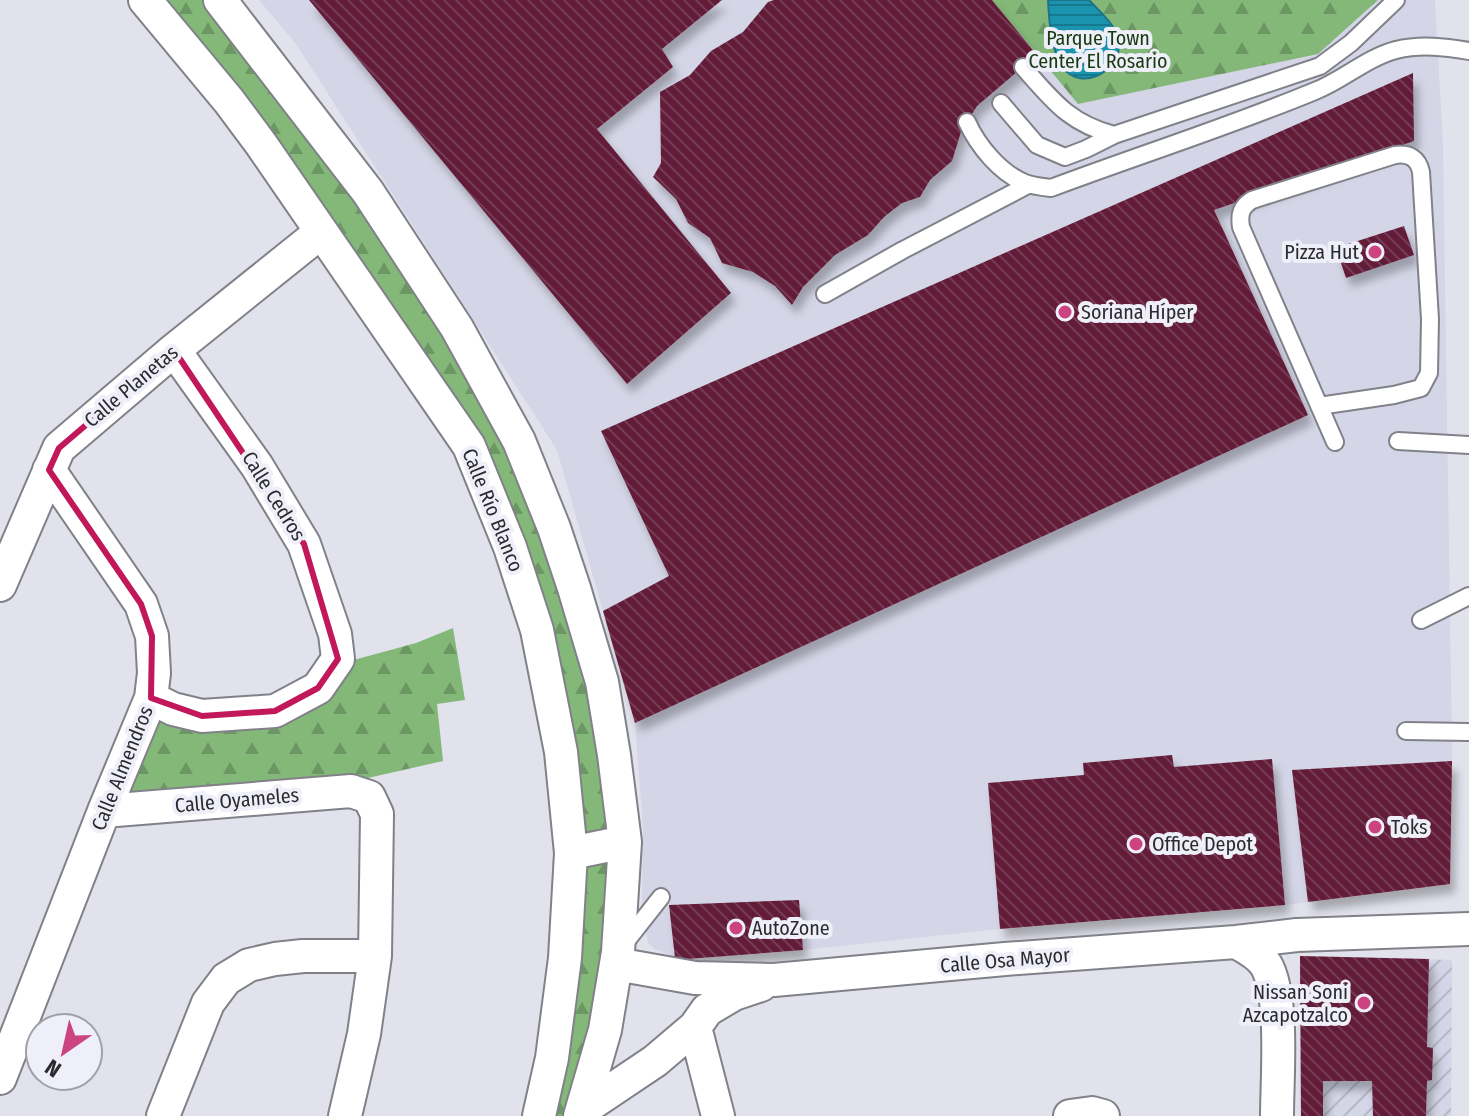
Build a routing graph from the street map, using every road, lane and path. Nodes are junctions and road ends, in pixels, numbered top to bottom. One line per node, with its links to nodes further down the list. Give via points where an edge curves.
1 (145, 0): 10 (street, Calle Río Blanco, via 229,101)
2 (220, 0): 18 (street, via 368,192 457,328 519,441)
3 (1396, 0): 8 (lane, via 1320,66)
4 (1469, 51): 9 (lane, via 1421,46 1395,50 1320,90 1236,122 1051,188)
5 (1023, 67): 8 (lane, via 1059,108)
6 (1001, 103): 8 (lane, via 1037,145 1065,157)
7 (967, 122): 9 (lane, via 990,157)
8 (1114, 135)
9 (1028, 185): 11 (lane)
10 (321, 232): 12 (street, Calle Planetas); 19 (street, Calle Río Blanco, via 469,446)
11 (825, 294)
12 (174, 350): 17 (street, Calle Planetas, via 59,448); 23 (street, Calle Cedros, via 257,466 304,544 335,634 338,659 318,688 275,711 202,716)
13 (1319, 406): 13 (lane, via 1241,227 1241,211 1252,200 1404,154 1419,164 1421,172 1429,373 1421,388); 15 (lane)
14 (1398, 441): 16 (lane)
15 (1335, 442)
16 (1469, 445)
17 (49, 470): 20 (street, Calle Planetas); 23 (street, Calle Almendros, via 141,604 152,636)
18 (554, 528): 19 (street); 27 (street, via 602,682)
19 (510, 547): 28 (street, Calle Río Blanco, via 537,630 561,752)
20 (0, 585)
21 (1469, 596): 22 (lane)
22 (1421, 620)
23 (151, 698): 26 (street, Calle Almendros)
24 (1406, 731): 25 (lane)
25 (1469, 732)
26 (104, 811): 32 (street, Calle Oyameles, via 351,791 369,797 377,814); 36 (street, Calle Almendros)
27 (625, 842): 28 (street); 33 (street)
28 (571, 853): 40 (street, Calle Río Blanco, via 565,958)
29 (661, 897): 33 (lane)
30 (1469, 929): 31 (street, Calle Osa Mayor)
31 (1236, 942): 34 (street, Calle Osa Mayor); 44 (street, via 1256,953 1274,984)
32 (375, 956): 38 (street, via 275,959 249,965 226,979 208,1003); 39 (street)
33 (617, 958): 34 (street, Calle Osa Mayor, via 695,978); 37 (street, via 605,1030)
34 (774, 980): 35 (street, Calle Osa Mayor, via 720,1002)
35 (695, 1027): 37 (street, Calle Osa Mayor); 41 (street)
36 (0, 1078)
37 (581, 1113)
38 (163, 1116)
39 (346, 1116)
40 (539, 1116)
41 (718, 1116)
42 (1070, 1116): 43 (street)
43 (1103, 1116)
44 (1277, 1116)

